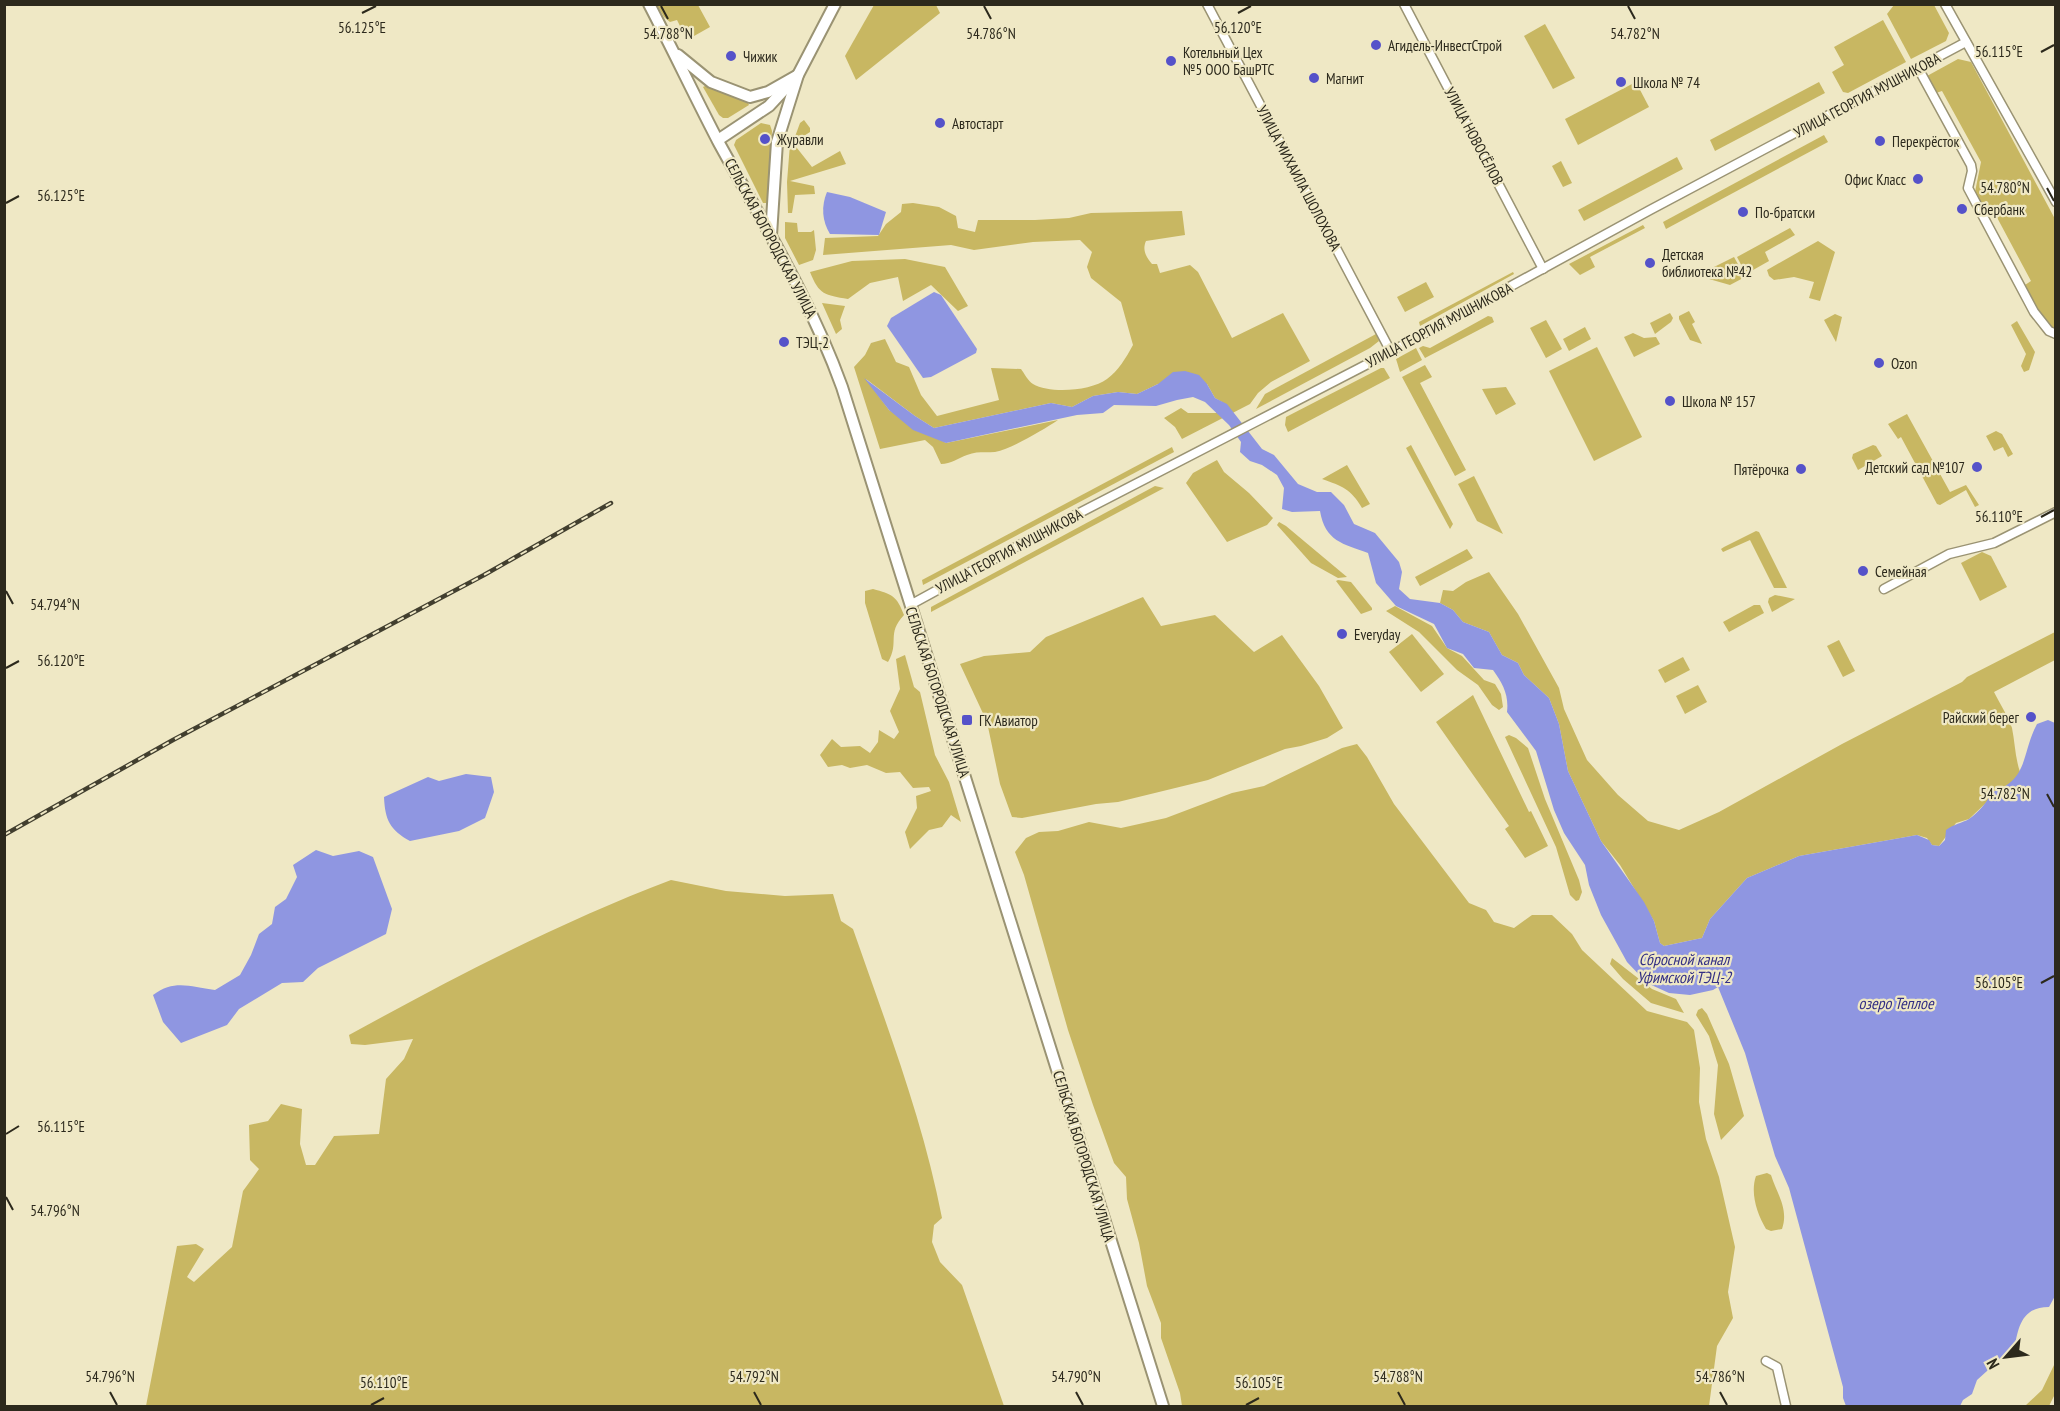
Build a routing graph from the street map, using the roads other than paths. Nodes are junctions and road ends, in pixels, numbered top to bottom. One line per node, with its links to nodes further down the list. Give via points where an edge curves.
1 (649, 4): 7 (main road, СЕЛЬСКАЯ БОГОРОДСКАЯ УЛИЦА)
2 (835, 4): 9 (main road)
3 (1207, 4): 15 (street, УЛИЦА МИХАИЛА ШОЛОХОВА)
4 (1404, 4): 13 (street, УЛИЦА НОВОСЁЛОВ)
5 (1945, 4): 6 (street)
6 (1966, 42): 8 (street, УЛИЦА ГЕОРГИЯ МУШНИКОВА); 11 (street)
7 (670, 44): 9 (main road, via 711,82 750,97); 10 (main road, СЕЛЬСКАЯ БОГОРОДСКАЯ УЛИЦА)
8 (1918, 68): 13 (street, УЛИЦА ГЕОРГИЯ МУШНИКОВА); 14 (street, via 1971,165 1968,188 2034,312)
9 (798, 75): 10 (main road, via 769,106); 12 (main road, via 777,142)
10 (718, 140): 12 (main road, СЕЛЬСКАЯ БОГОРОДСКАЯ УЛИЦА)
11 (2055, 202)
12 (771, 236): 18 (main road, СЕЛЬСКАЯ БОГОРОДСКАЯ УЛИЦА, via 826,343)
13 (1543, 268): 15 (street, УЛИЦА ГЕОРГИЯ МУШНИКОВА)
14 (2055, 334)
15 (1391, 352): 18 (street, УЛИЦА ГЕОРГИЯ МУШНИКОВА)
16 (2055, 512): 17 (street, via 1994,543 1949,554)
17 (1884, 589)
18 (910, 605): 20 (main road, СЕЛЬСКАЯ БОГОРОДСКАЯ УЛИЦА)
19 (1766, 1361): 21 (street, via 1777,1367)
20 (1163, 1407)
21 (1786, 1407)

